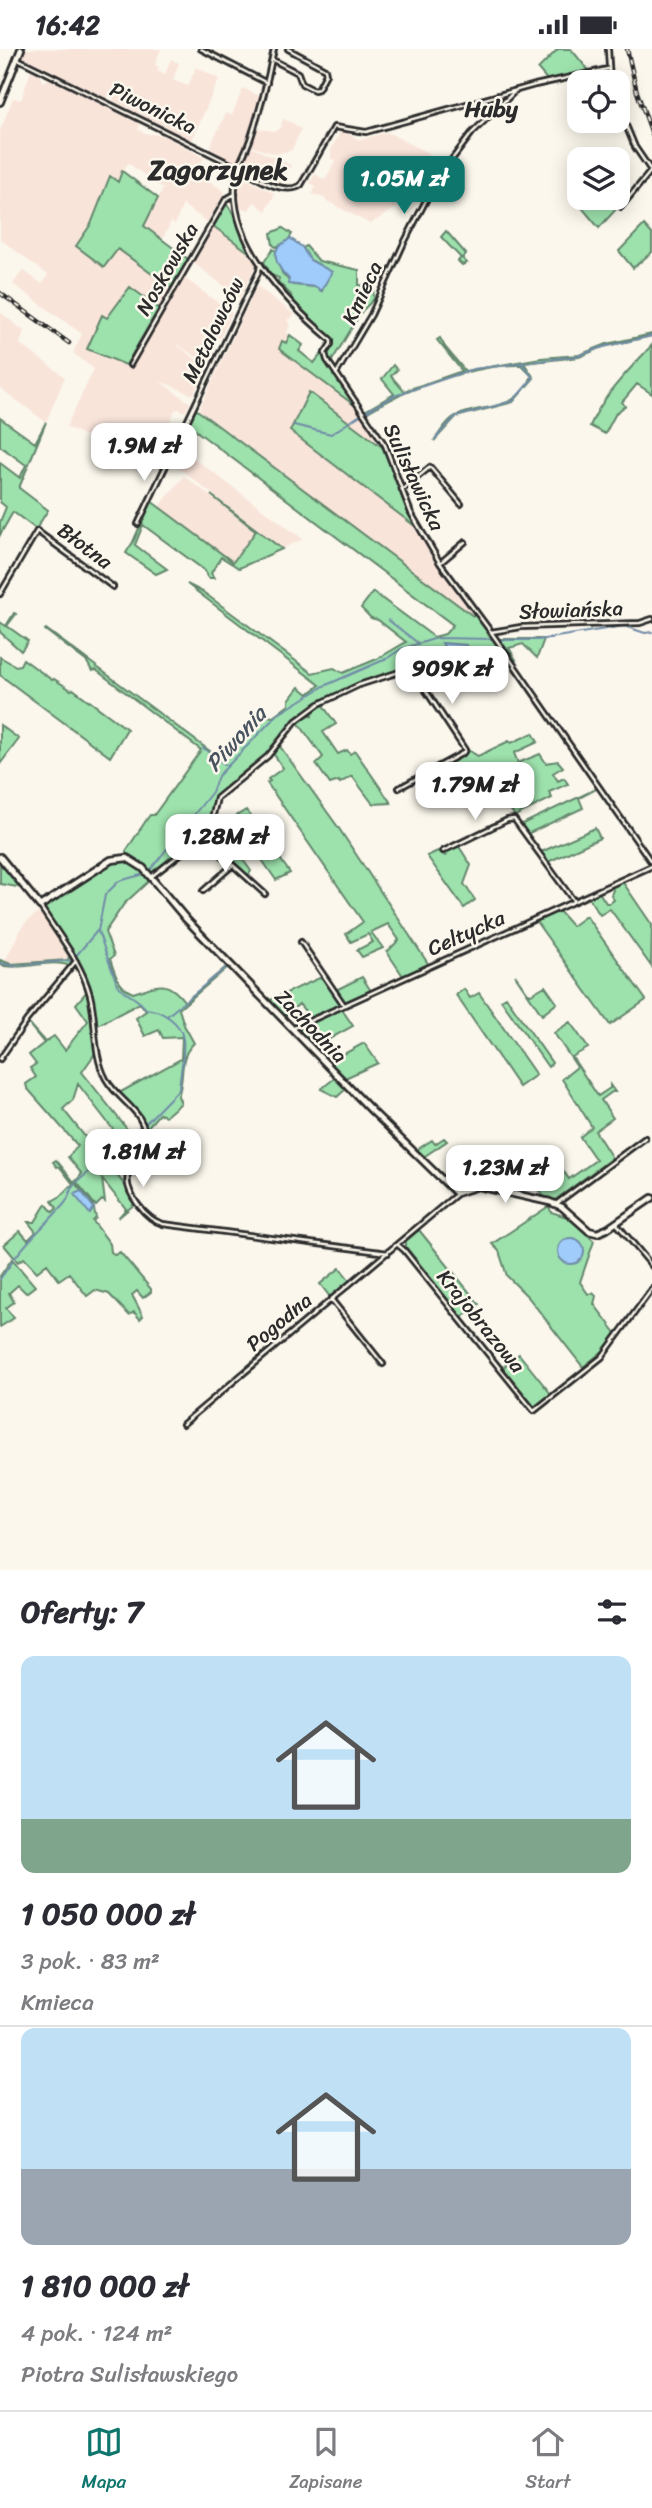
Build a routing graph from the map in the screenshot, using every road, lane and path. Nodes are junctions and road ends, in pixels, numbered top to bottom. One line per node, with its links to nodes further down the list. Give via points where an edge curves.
1 (21, 49): 6 (street)
2 (201, 49): 9 (street)
3 (274, 49): 7 (street)
4 (288, 49): 7 (street, via 325,69 318,89 302,84 298,73)
5 (607, 49): 8 (street)
6 (17, 59): 11 (street); 13 (street, Piwonicka)
7 (272, 59): 9 (street)
8 (608, 69): 10 (street, Piwonicka)
9 (268, 83): 13 (street)
10 (515, 91): 13 (street, Piwonicka, via 366,132 334,127 301,185 294,189); 19 (street, Kmieca, via 472,133 437,179 371,315)
11 (0, 102)
12 (629, 133): 14 (street)
13 (239, 168): 15 (street, Sulisławicka)
14 (652, 172): 16 (street)
15 (235, 194): 17 (street, Sulisławicka, via 238,221); 18 (street, Noskowska, via 226,199)
16 (630, 197)
17 (260, 265): 19 (street, Sulisławicka, via 293,305 331,340 325,355); 22 (street, Metalowców)
18 (130, 365)
19 (336, 374): 20 (street, Sulisławicka, via 385,445)
20 (402, 490): 21 (street, via 430,467); 24 (street, Sulisławicka)
21 (461, 503)
22 (138, 524)
23 (465, 542): 24 (street)
24 (440, 563): 28 (street, Sulisławicka)
25 (113, 587): 26 (street, Błotna, via 37,531)
26 (0, 594)
27 (652, 619): 28 (street, Słowiańska)
28 (491, 632): 29 (street, Sulisławicka)
29 (508, 656): 30 (street, via 482,666 448,662); 35 (street, Sulisławicka)
30 (411, 667): 31 (street, via 465,751); 32 (street, via 337,694 300,717 268,756 217,798 212,823)
31 (399, 788)
32 (202, 837): 36 (street); 37 (street)
33 (443, 851): 40 (street, via 513,819)
34 (0, 857): 41 (street)
35 (652, 864): 40 (street, Celtycka)
36 (233, 865): 38 (street); 39 (street)
37 (148, 874): 41 (street, via 131,859 116,858); 45 (street, Zachodnia)
38 (203, 891)
39 (265, 894)
40 (573, 902): 44 (street, Celtycka)
41 (40, 906): 43 (street)
42 (301, 942): 44 (street)
43 (76, 961): 46 (street); 55 (street, via 90,994 103,1072 135,1110 144,1129 145,1149 130,1170 128,1184 152,1219)
44 (344, 1005): 45 (street, Celtycka)
45 (292, 1029): 48 (street, Zachodnia)
46 (0, 1059)
47 (645, 1138): 50 (street)
48 (458, 1193): 50 (street, via 478,1186); 52 (street, Pogodna)
49 (652, 1198): 51 (street)
50 (556, 1204): 51 (street, via 594,1233)
51 (616, 1223): 56 (street)
52 (405, 1239): 53 (street, Pogodna); 54 (street)
53 (398, 1245): 54 (street, Krajobrazowa); 55 (street, Pogodna)
54 (404, 1250): 57 (street, Krajobrazowa, via 534,1411 602,1357)
55 (388, 1253): 58 (street, Pogodna)
56 (651, 1263)
57 (652, 1289)
58 (331, 1300): 59 (street); 60 (street, Pogodna)
59 (383, 1364)
60 (183, 1424)

